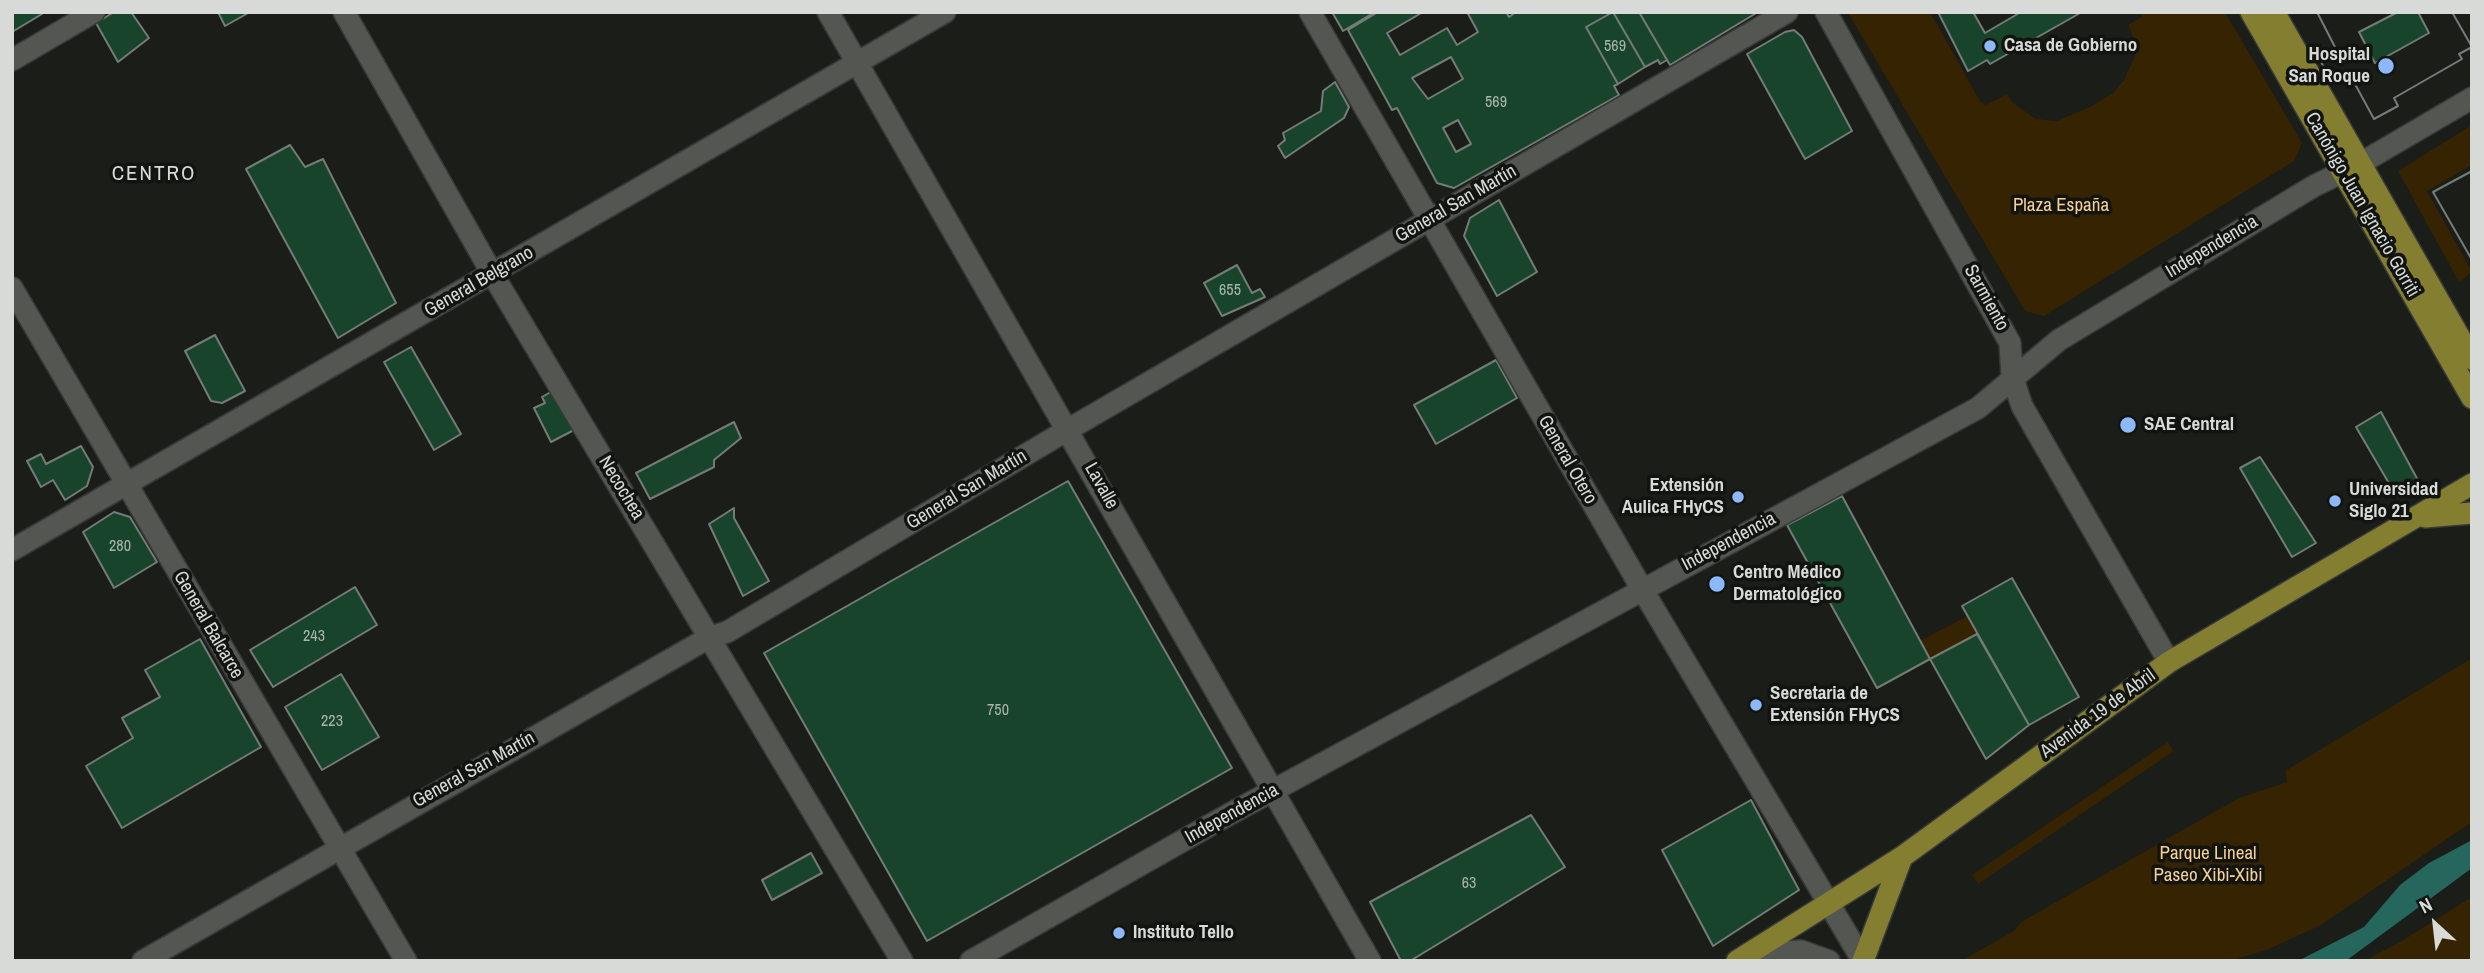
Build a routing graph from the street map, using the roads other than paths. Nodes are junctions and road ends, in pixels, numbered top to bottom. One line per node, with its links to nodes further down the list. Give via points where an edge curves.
1 (94, 12): 10 (street)
2 (344, 12): 15 (street, Necochea)
3 (828, 12): 11 (street, Lavalle)
4 (945, 12): 11 (street, General Belgrano)
5 (1310, 12): 14 (street, General Otero)
6 (1787, 12): 14 (street, General San Martín)
7 (1826, 12): 18 (street, Sarmiento, via 2010,343)
8 (2251, 12): 13 (main road, Canónigo Juan Ignacio Gorriti)
9 (2274, 12): 13 (main road, Canónigo Juan Ignacio Gorriti)
10 (12, 60)
11 (858, 62): 15 (street, General Belgrano); 20 (street, Lavalle)
12 (2472, 98): 13 (street, Independencia)
13 (2351, 167): 17 (main road, Canónigo Juan Ignacio Gorriti); 18 (street, Independencia, via 2059,340); 19 (main road, Canónigo Juan Ignacio Gorriti)
14 (1429, 220): 20 (street, General San Martín); 26 (street, General Otero)
15 (493, 275): 22 (street, General Belgrano); 27 (street, Necochea)
16 (12, 288): 22 (street, General Balcarce)
17 (2472, 359)
18 (2012, 376): 26 (street, Independencia, via 1978,408); 28 (street, Sarmiento, via 2022,406)
19 (2472, 398)
20 (1069, 429): 27 (street, General San Martín, via 727,632); 29 (street, Lavalle)
21 (2472, 484): 24 (main road, Avenida 19 de Abril)
22 (126, 485): 25 (street, General Belgrano); 30 (street, General Balcarce)
23 (2472, 513): 24 (main road)
24 (2409, 520): 28 (main road, Avenida 19 de Abril)
25 (12, 550)
26 (1642, 589): 29 (street, Independencia); 32 (street, General Otero)
27 (710, 637): 30 (street, General San Martín); 36 (street, Necochea)
28 (2169, 662): 31 (main road, Avenida 19 de Abril)
29 (1274, 792): 37 (street, Independencia); 38 (street, Lavalle)
30 (338, 847): 34 (street, General San Martín); 35 (street, General Balcarce)
31 (1902, 857): 32 (main road, Avenida 19 de Abril); 40 (main road)
32 (1828, 905): 33 (main road, Avenida 19 de Abril); 40 (street, General Otero)
33 (1742, 957): 39 (street, via 1801,951)
34 (143, 961)
35 (406, 961)
36 (902, 961)
37 (971, 961)
38 (1370, 961)
39 (1829, 961)
40 (1863, 961)

